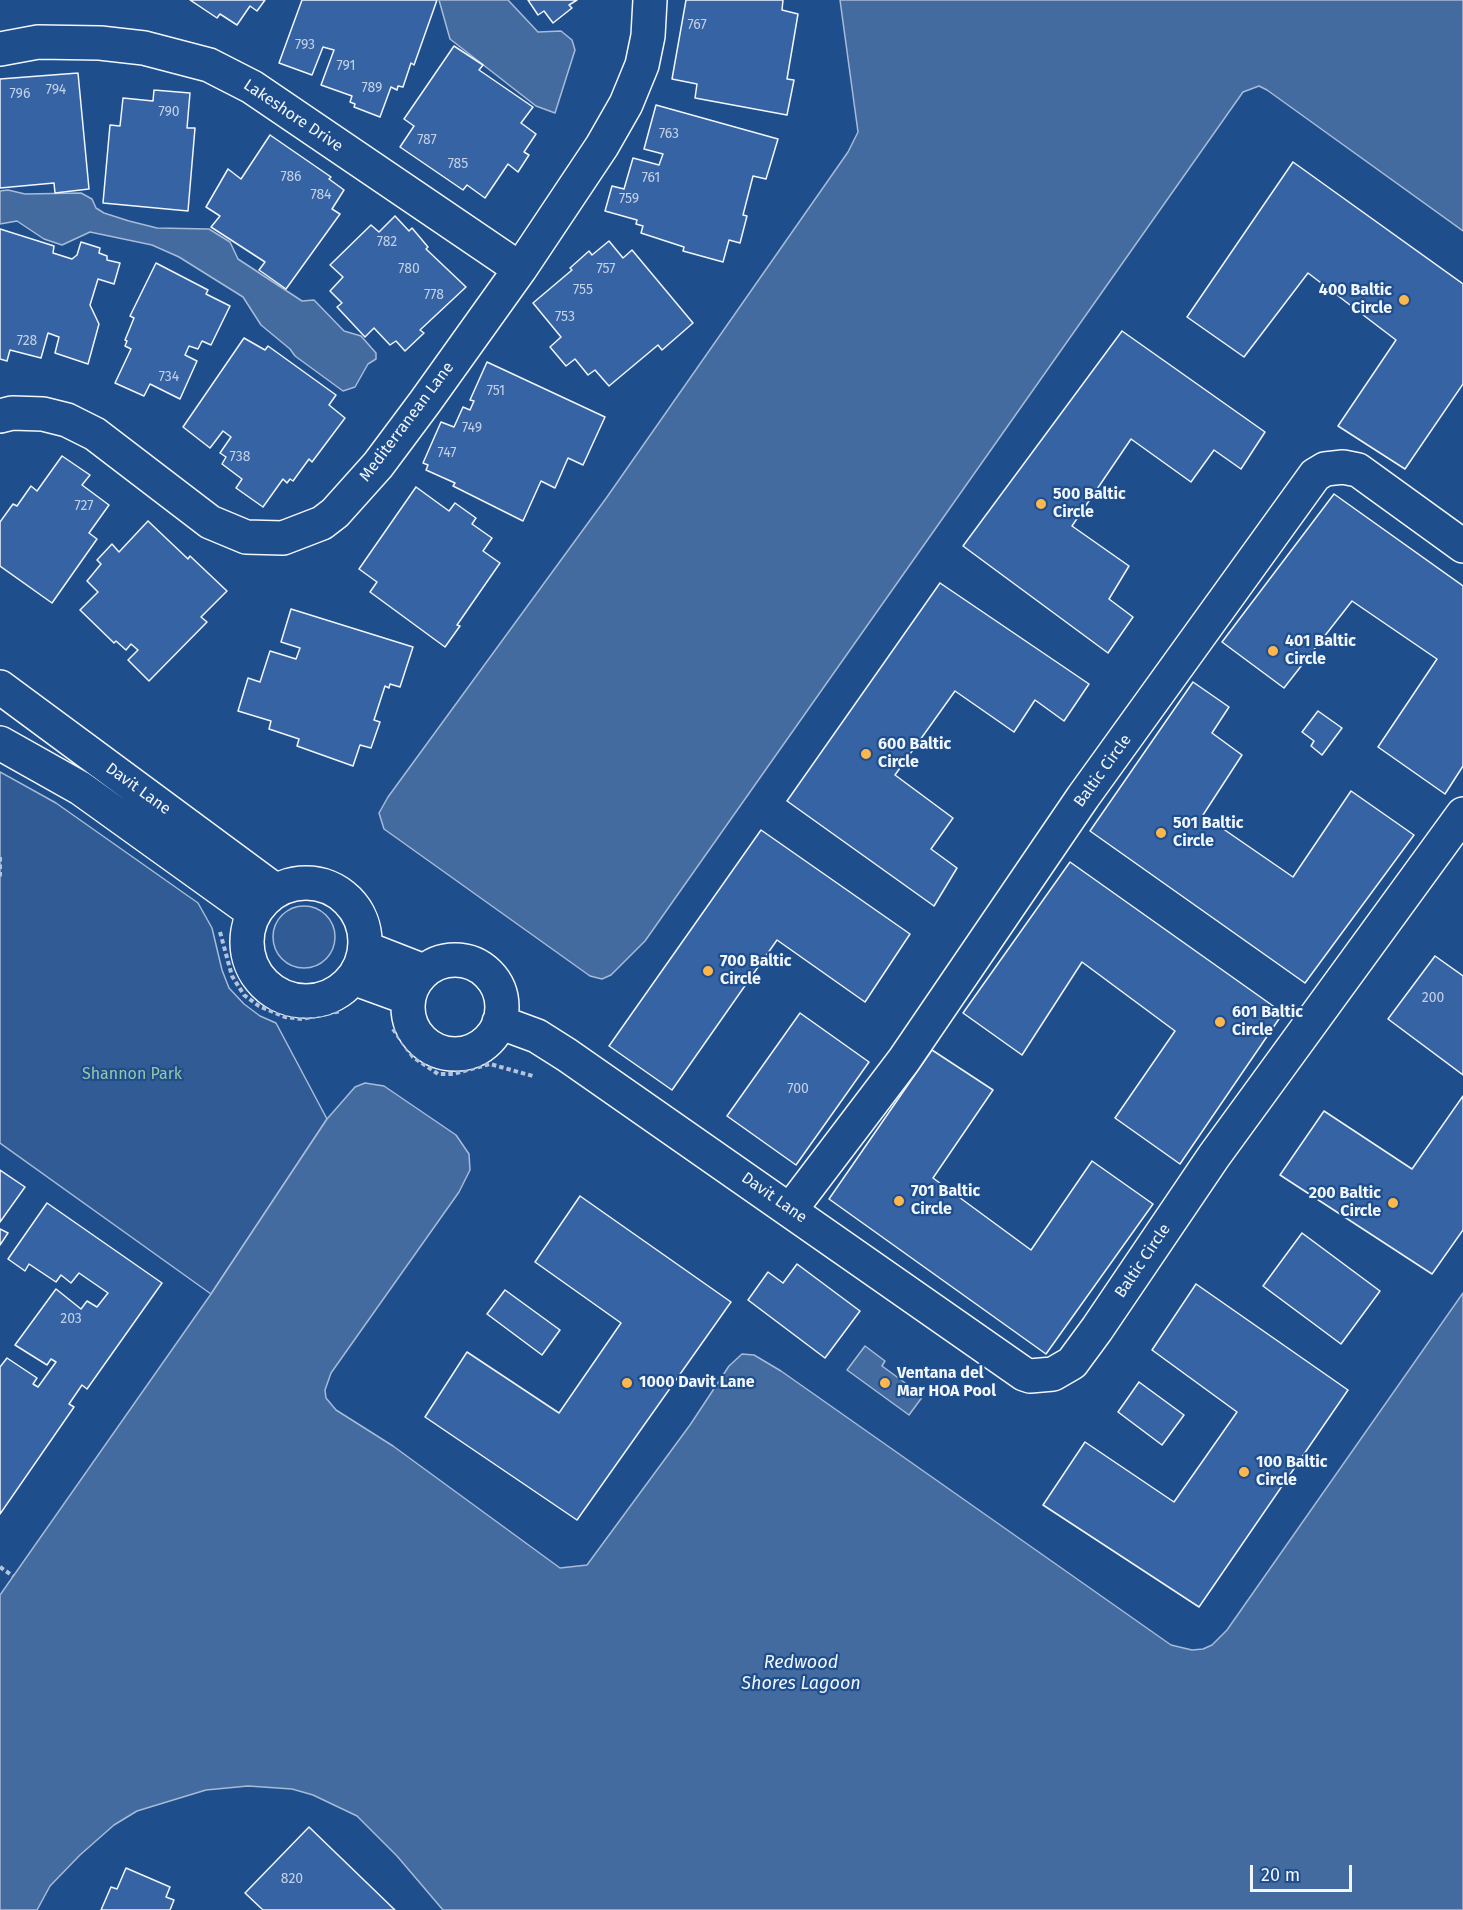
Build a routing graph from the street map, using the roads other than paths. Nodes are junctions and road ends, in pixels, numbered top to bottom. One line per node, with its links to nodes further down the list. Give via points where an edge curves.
1 (650, 0): 3 (street, Mediterranean Lane, via 642,65 626,104)
2 (0, 49): 3 (street, Lakeshore Drive, via 38,42 99,44 144,48 209,65 252,87)
3 (520, 268): 4 (street, Mediterranean Lane, via 378,465 335,513 311,528 283,538 246,537 210,522 95,434 67,420 43,414)
4 (0, 416)
5 (1463, 546): 14 (street, Baltic Circle, via 1358,470 1338,467 1315,475 1083,797 904,1060)
6 (0, 687): 9 (street, Davit Lane)
7 (0, 743): 9 (street, Davit Lane)
8 (1463, 814): 15 (street, Baltic Circle, via 1247,1110 1097,1329 1066,1368)
9 (265, 902): 10 (street, via 293,884 311,883 337,893 357,912); 11 (street, via 247,932 247,952 266,987 301,1002 321,1000 339,992)
10 (365, 948): 11 (street); 12 (street)
11 (351, 993): 12 (street)
12 (407, 997): 13 (street, via 413,1028 435,1050 466,1053 480,1047); 13 (street, via 436,963 466,962 492,978 499,992)
13 (499, 1022): 14 (street, Davit Lane, via 537,1036 567,1055)
14 (791, 1209): 15 (street, Davit Lane, via 1024,1374)
15 (1047, 1375)

